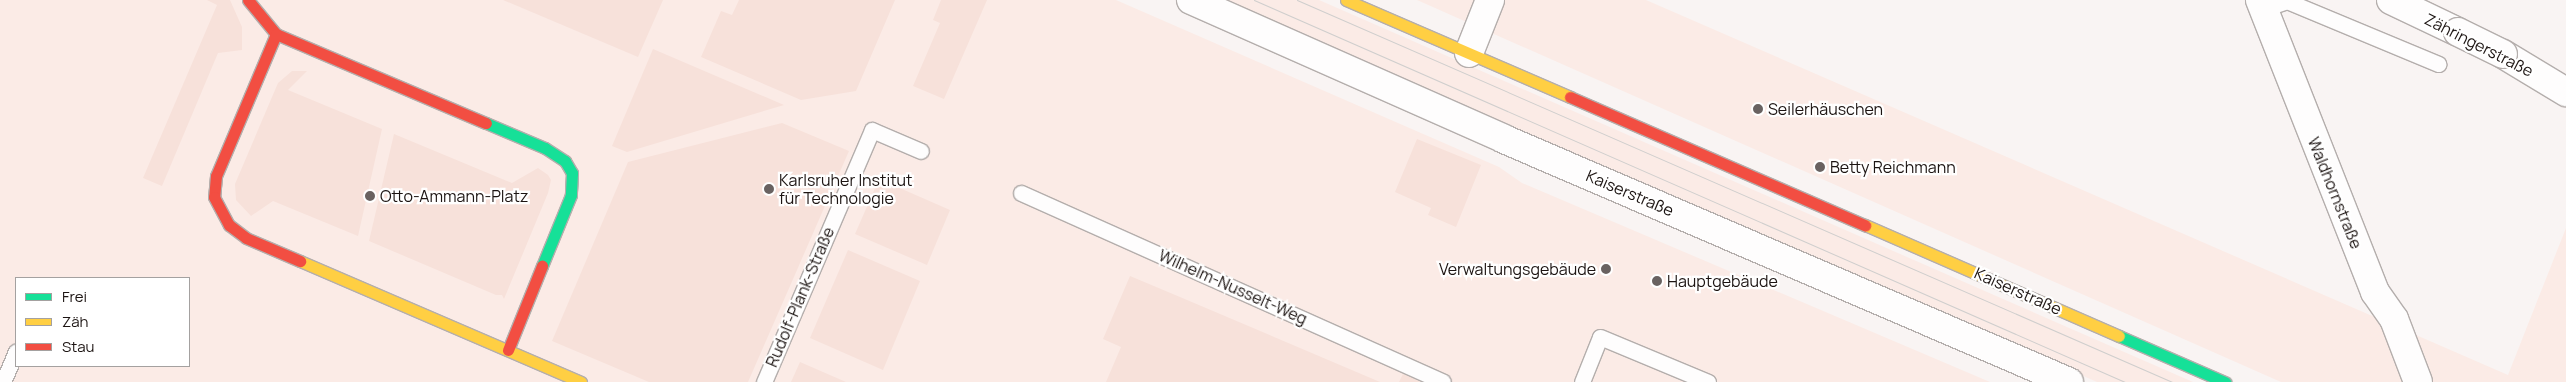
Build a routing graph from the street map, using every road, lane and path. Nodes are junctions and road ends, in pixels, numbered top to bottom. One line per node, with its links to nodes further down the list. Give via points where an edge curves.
1 (248, 0): 7 (street)
2 (1191, 0): 22 (street, Kaiserstraße, via 1504,139)
3 (1346, 0): 8 (street, Kaiserstraße)
4 (1490, 0): 8 (street)
5 (2391, 0): 10 (street, Zähringerstraße, bridge, via 2503,54)
6 (2262, 4): 9 (lane, via 2287,1); 24 (street, Waldhornstraße, via 2369,277 2394,319)
7 (276, 34): 13 (street, via 216,176 214,197 224,217 246,238); 13 (street, via 545,148 565,161 572,173 571,195)
8 (1469, 53): 15 (street, Kaiserstraße)
9 (2438, 64)
10 (2566, 92)
11 (921, 151): 18 (lane, Rudolf-Plank-Straße, via 872,130)
12 (1021, 193): 19 (lane, Wilhelm-Nusselt-Weg)
13 (508, 350): 17 (street)
14 (15, 354): 16 (lane)
15 (2192, 375): 23 (street, Kaiserstraße)
16 (3, 382)
17 (581, 382)
18 (764, 382)
19 (1443, 382)
20 (1582, 382): 21 (lane, via 1600,338)
21 (1708, 382)
22 (2069, 382)
23 (2225, 382)
24 (2418, 382)

